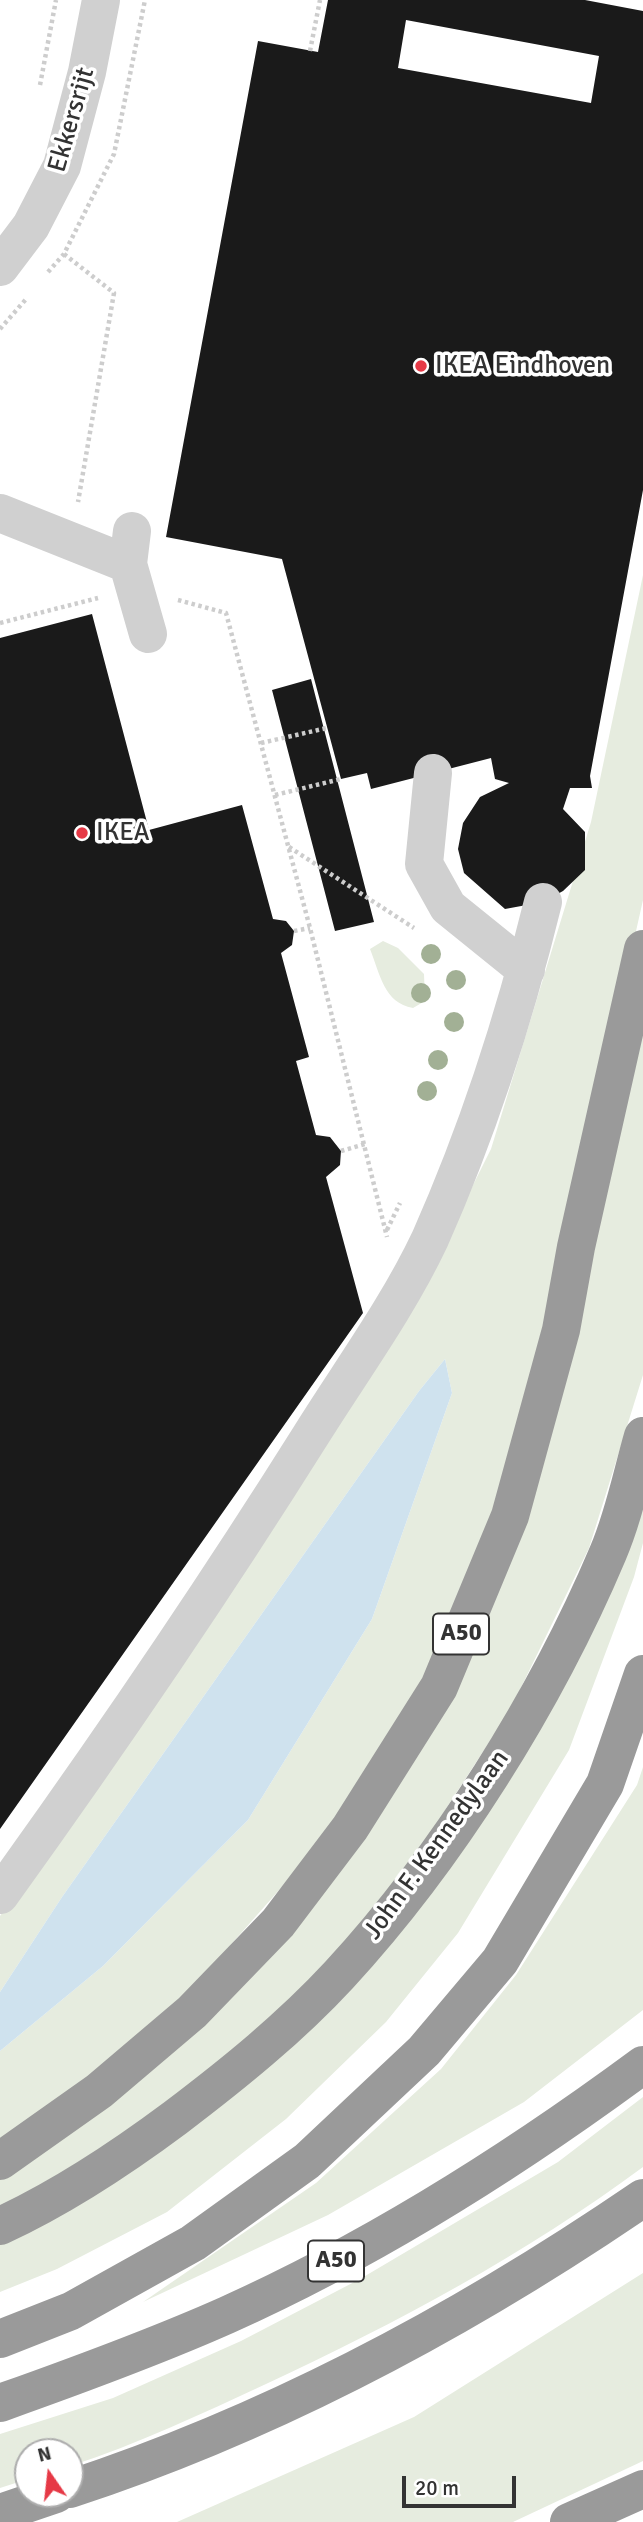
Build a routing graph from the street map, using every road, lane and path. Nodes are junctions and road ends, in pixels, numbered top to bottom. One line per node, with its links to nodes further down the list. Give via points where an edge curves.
1 (56, 0): 5 (path, Ekkersrijt)
2 (101, 0): 7 (street, Ekkersrijt, via 62,166 31,226)
3 (320, 0): 4 (path)
4 (310, 51)
5 (40, 87)
6 (64, 254): 11 (path, via 114,293)
7 (0, 267)
8 (6, 309): 9 (path)
9 (13, 314)
10 (0, 513): 11 (street)
11 (72, 542): 12 (street)
12 (132, 561): 13 (path); 14 (street); 16 (path, via 226,613)
13 (0, 623)
14 (148, 634)
15 (327, 727): 16 (path)
16 (261, 743): 19 (path)
17 (433, 773): 26 (street, via 424,863 448,907)
18 (341, 779): 19 (path)
19 (275, 795): 20 (path)
20 (289, 846): 22 (path); 24 (path)
21 (543, 902): 26 (street)
22 (310, 928): 23 (path); 27 (path)
23 (294, 931)
24 (422, 933)
25 (643, 949): 36 (highway, A50, via 554,1356 510,1516 439,1687 351,1828 278,1923 181,2020 99,2091)
26 (526, 970): 34 (street, via 468,1145 429,1241 271,1498)
27 (365, 1143): 28 (path); 30 (path)
28 (341, 1151)
29 (404, 1195): 30 (path)
30 (387, 1231): 31 (path)
31 (387, 1244)
32 (643, 1436): 38 (highway, John F. Kennedylaan, via 609,1551 522,1729 406,1896 338,1976 234,2073 128,2153)
33 (643, 1674): 39 (highway, via 604,1784 500,1961 424,2051 307,2161 202,2237 71,2311)
34 (0, 1895)
35 (643, 2065): 40 (highway, A50, via 542,2139 343,2258 227,2315)
36 (0, 2161)
37 (643, 2198): 41 (highway, via 531,2272 396,2349 267,2412 141,2466)
38 (0, 2226)
39 (0, 2339)
40 (0, 2403)
41 (84, 2484)
42 (643, 2489): 43 (highway)
43 (569, 2522)

